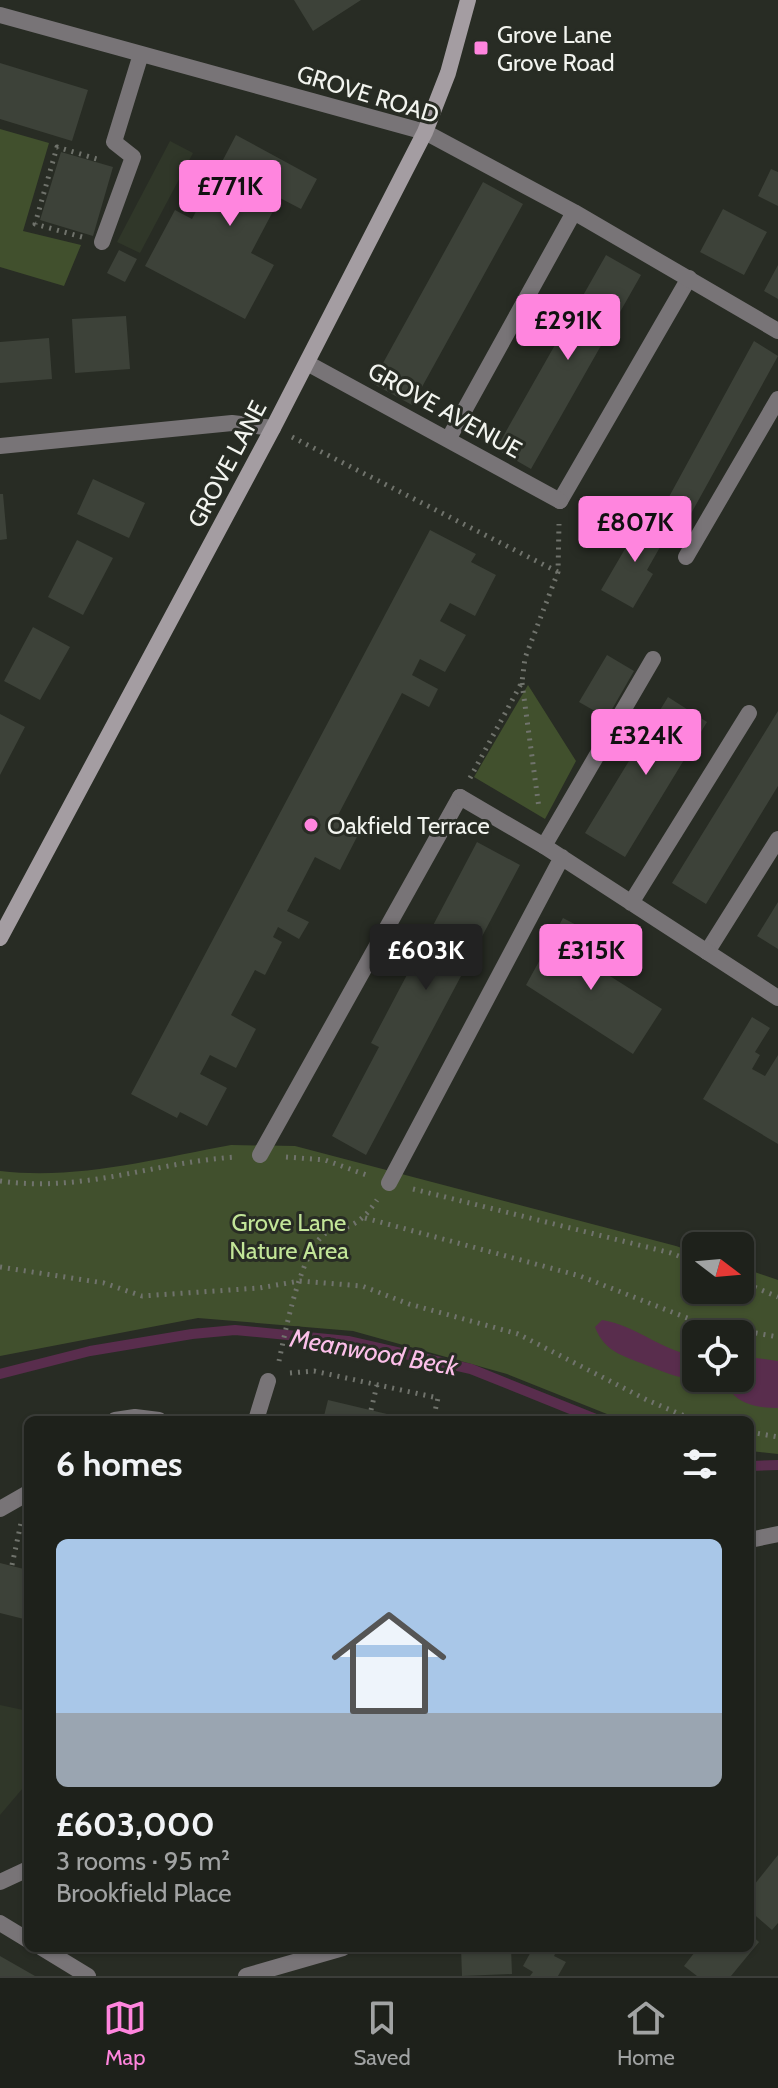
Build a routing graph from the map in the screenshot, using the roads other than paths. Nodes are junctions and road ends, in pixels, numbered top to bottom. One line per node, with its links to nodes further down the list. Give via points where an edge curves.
1 (468, 0): 4 (main road, GROVE LANE)
2 (0, 15): 3 (street, GROVE ROAD)
3 (141, 54): 4 (street, GROVE ROAD); 6 (street, via 114,142 133,157)
4 (425, 132): 5 (street, GROVE ROAD); 9 (main road, GROVE LANE)
5 (574, 212): 7 (street, GROVE ROAD); 12 (street)
6 (102, 242)
7 (689, 278): 8 (street, GROVE ROAD); 12 (street, GROVE AVENUE, via 560,501)
8 (778, 331)
9 (307, 363): 11 (main road, GROVE LANE); 12 (street, GROVE AVENUE)
10 (778, 399): 14 (street)
11 (273, 428): 13 (street, via 232,423); 21 (main road, GROVE LANE)
12 (449, 438)
13 (0, 446)
14 (686, 557)
15 (653, 659): 18 (street)
16 (749, 713): 20 (street)
17 (778, 839): 22 (street)
18 (544, 846): 19 (street); 24 (street, via 460,797)
19 (562, 857): 20 (street); 25 (street)
20 (631, 903): 22 (street)
21 (2, 928)
22 (707, 952): 23 (street)
23 (778, 998)
24 (260, 1155)
25 (389, 1183)
26 (272, 1377): 27 (street)
27 (257, 1416)
28 (24, 1495): 29 (street)
29 (0, 1509)
30 (778, 1534): 31 (street)
31 (754, 1539)
32 (24, 1871): 33 (street)
33 (0, 1882)
34 (0, 1923): 35 (street)
35 (24, 1938)
36 (49, 1952): 38 (street)
37 (329, 1952): 39 (street)
38 (88, 1976)
39 (246, 1976)

